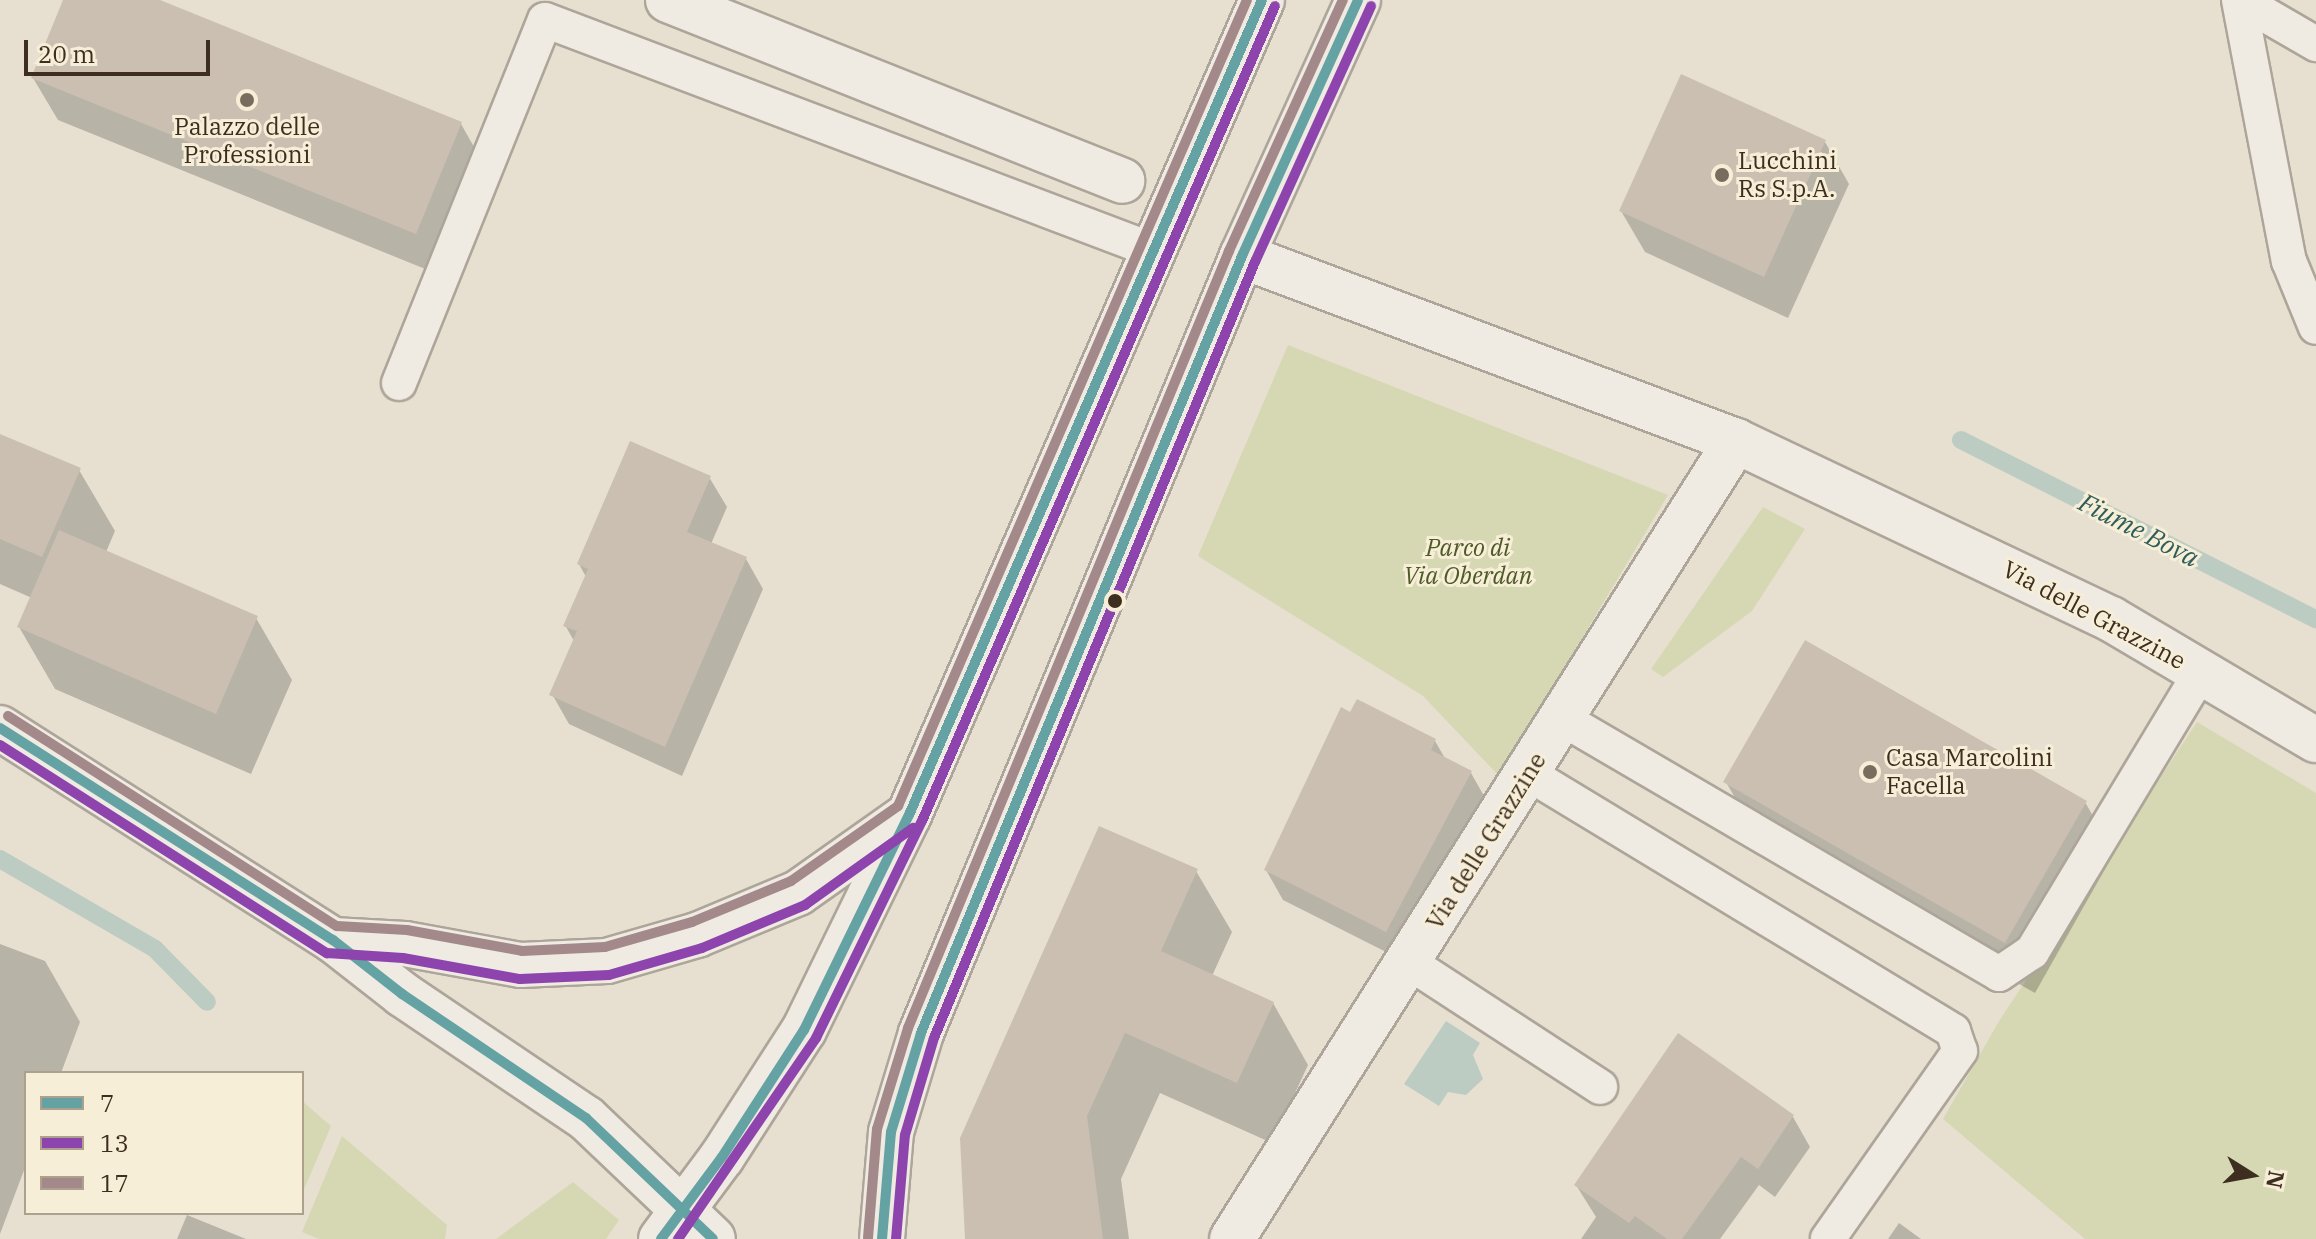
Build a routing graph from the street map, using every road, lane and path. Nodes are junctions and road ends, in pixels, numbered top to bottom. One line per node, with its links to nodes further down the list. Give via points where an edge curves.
1 (668, 0): 6 (main road)
2 (1262, 0): 7 (main road)
3 (1358, 0): 8 (main road)
4 (2239, 0): 5 (lane); 9 (lane, via 2289,261)
5 (2316, 44)
6 (1122, 181)
7 (1152, 250): 10 (lane, via 545,20); 17 (main road)
8 (1242, 256): 11 (main road, Via delle Grazzine); 22 (main road, via 921,1033 891,1132)
9 (2316, 327)
10 (399, 383)
11 (1736, 441): 12 (main road, Via delle Grazzine, via 2111,619); 13 (main road, Via delle Grazzine)
12 (2201, 672): 13 (lane, via 2032,952 1999,974); 15 (main road, Via delle Grazzine)
13 (1563, 719): 16 (main road, Via delle Grazzine)
14 (0, 728): 18 (main road)
15 (2316, 740)
16 (1529, 774): 19 (main road, Via delle Grazzine); 24 (lane, via 1953,1031 1960,1051)
17 (909, 815): 18 (main road, via 798,893 697,935 607,961 521,965 405,944); 21 (main road, via 804,1030)
18 (333, 940): 21 (main road, via 402,994 586,1118)
19 (1410, 963): 20 (lane); 23 (main road, Via delle Grazzine)
20 (1600, 1087)
21 (686, 1229)
22 (882, 1239)
23 (1232, 1239)
24 (1828, 1239)

